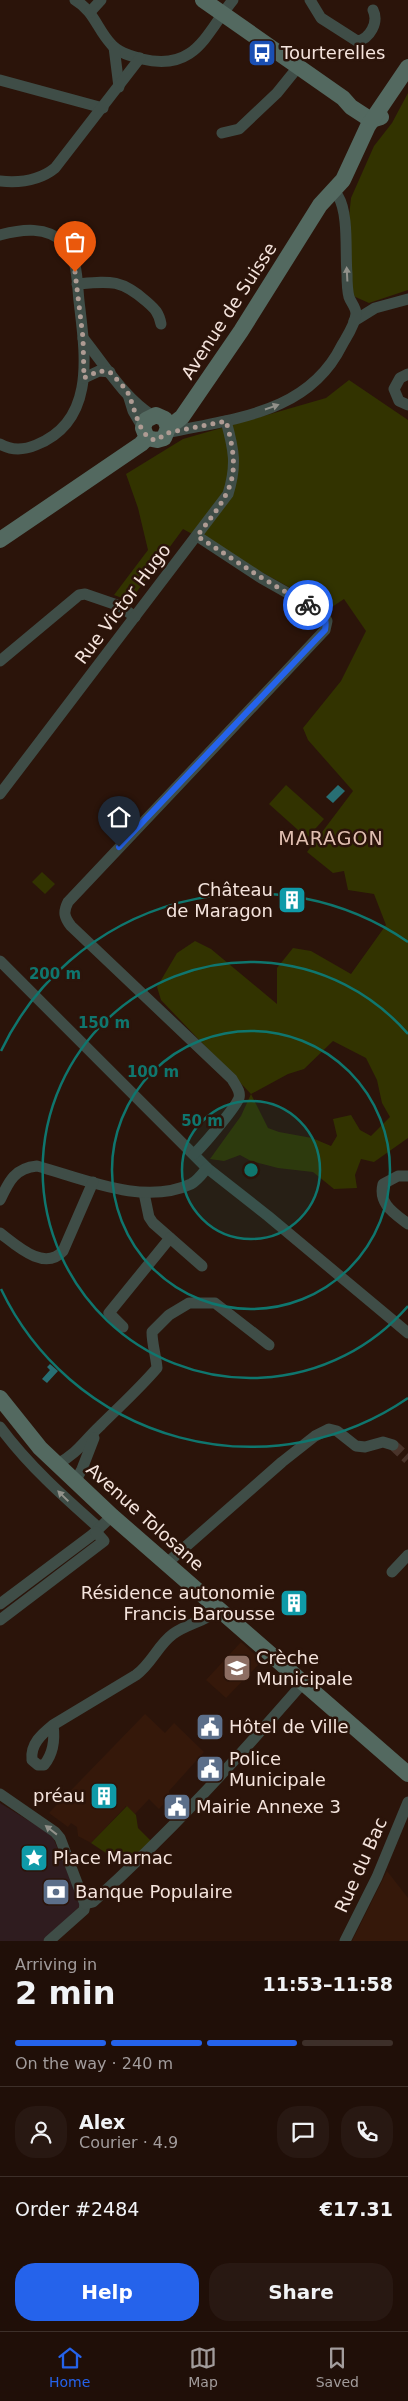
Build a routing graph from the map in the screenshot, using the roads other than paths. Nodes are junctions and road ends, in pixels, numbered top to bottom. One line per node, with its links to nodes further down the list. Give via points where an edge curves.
1 (75, 0): 7 (street)
2 (101, 0): 7 (street)
3 (203, 0): 8 (street)
4 (234, 0): 8 (street)
5 (310, 0): 6 (street, via 321,18 357,41 363,39 375,24)
6 (373, 10)
7 (90, 12): 9 (street)
8 (222, 14): 10 (street, via 205,41 191,53 165,61); 11 (street)
9 (114, 47): 10 (street); 15 (street)
10 (140, 58): 15 (street)
11 (298, 67): 17 (street, via 343,98 369,102); 18 (street, via 277,93 239,129)
12 (408, 67): 17 (street, Avenue de Suisse)
13 (408, 78): 17 (street, Avenue de Suisse)
14 (0, 80): 16 (street)
15 (119, 87): 16 (street)
16 (103, 108): 19 (street, via 64,159 49,173 30,180)
17 (377, 115): 20 (street, Avenue de Suisse, via 349,183)
18 (222, 133)
19 (0, 181)
20 (334, 195): 24 (street, one-way to 20, via 356,310 347,286 344,208); 32 (street, Avenue de Suisse, via 301,236 190,407 182,417)
21 (0, 235): 22 (street, via 30,230 55,236 72,254)
22 (77, 284): 25 (street, via 108,282 127,286 158,312); 26 (street)
23 (408, 299): 24 (street, via 375,308)
24 (354, 321): 31 (street, one-way to 24, via 295,398 312,386 325,374 338,354)
25 (161, 324)
26 (83, 338): 27 (street); 29 (street)
27 (110, 372): 29 (street, via 99,371); 32 (street)
28 (408, 374): 30 (street, via 400,378 394,389 399,401)
29 (84, 378): 33 (street, via 77,406 58,432 26,448 11,449)
30 (408, 405)
31 (226, 421): 32 (street); 34 (street, Rue Victor Hugo, via 235,466 232,479 228,494)
32 (156, 426): 35 (street, Avenue de Suisse, via 141,444)
33 (0, 444)
34 (197, 536): 36 (street, Rue Victor Hugo); 40 (street, via 323,613 327,621 325,630 228,730 64,910 71,926 232,1079 238,1089 239,1098)
35 (0, 540)
36 (135, 617): 37 (street, via 120,606 80,595); 38 (street, Rue Victor Hugo)
37 (0, 661)
38 (0, 794)
39 (0, 961): 40 (street)
40 (194, 1154): 41 (street)
41 (207, 1168): 44 (street, via 192,1184); 51 (street)
42 (408, 1176): 46 (street, via 398,1176 383,1184 381,1193 385,1205)
43 (93, 1182): 44 (street, via 131,1193); 45 (street, via 38,1166 27,1167 11,1178); 47 (street, via 58,1257 45,1260 24,1251)
44 (144, 1193): 48 (street, via 149,1217)
45 (0, 1200)
46 (408, 1224)
47 (0, 1233)
48 (170, 1238): 49 (street); 50 (street, via 108,1313)
49 (202, 1266)
50 (123, 1328)
51 (408, 1333)
52 (269, 1345): 55 (street, via 215,1303 189,1302 152,1332 157,1368)
53 (0, 1398): 57 (street, Avenue Tolosane)
54 (0, 1427): 60 (street, one-way to 54, via 32,1465)
55 (99, 1427): 57 (street, via 76,1453); 58 (street)
56 (393, 1445): 62 (street, via 383,1442 365,1448 356,1446 337,1431 329,1429 315,1436)
57 (56, 1465): 58 (street, Avenue Tolosane)
58 (75, 1482): 59 (street, Avenue Tolosane)
59 (112, 1516): 60 (street); 62 (street, Avenue Tolosane)
60 (98, 1530): 64 (street); 66 (street, via 104,1541)
61 (408, 1556): 63 (street)
62 (167, 1563): 65 (street, Avenue Tolosane)
63 (392, 1572)
64 (0, 1604)
65 (218, 1609): 67 (street, Avenue Tolosane); 68 (street, via 208,1619 171,1635 147,1667 136,1675)
66 (0, 1620)
67 (303, 1683): 69 (street, Avenue Tolosane); 72 (street, via 160,1841 93,1902)
68 (53, 1725)
69 (408, 1774)
70 (0, 1794): 72 (street, one-way to 70, via 60,1838)
71 (408, 1802): 74 (street, Rue du Bac, via 377,1877)
72 (85, 1904): 73 (street, via 84,1910)
73 (49, 1941)
74 (345, 1941)

